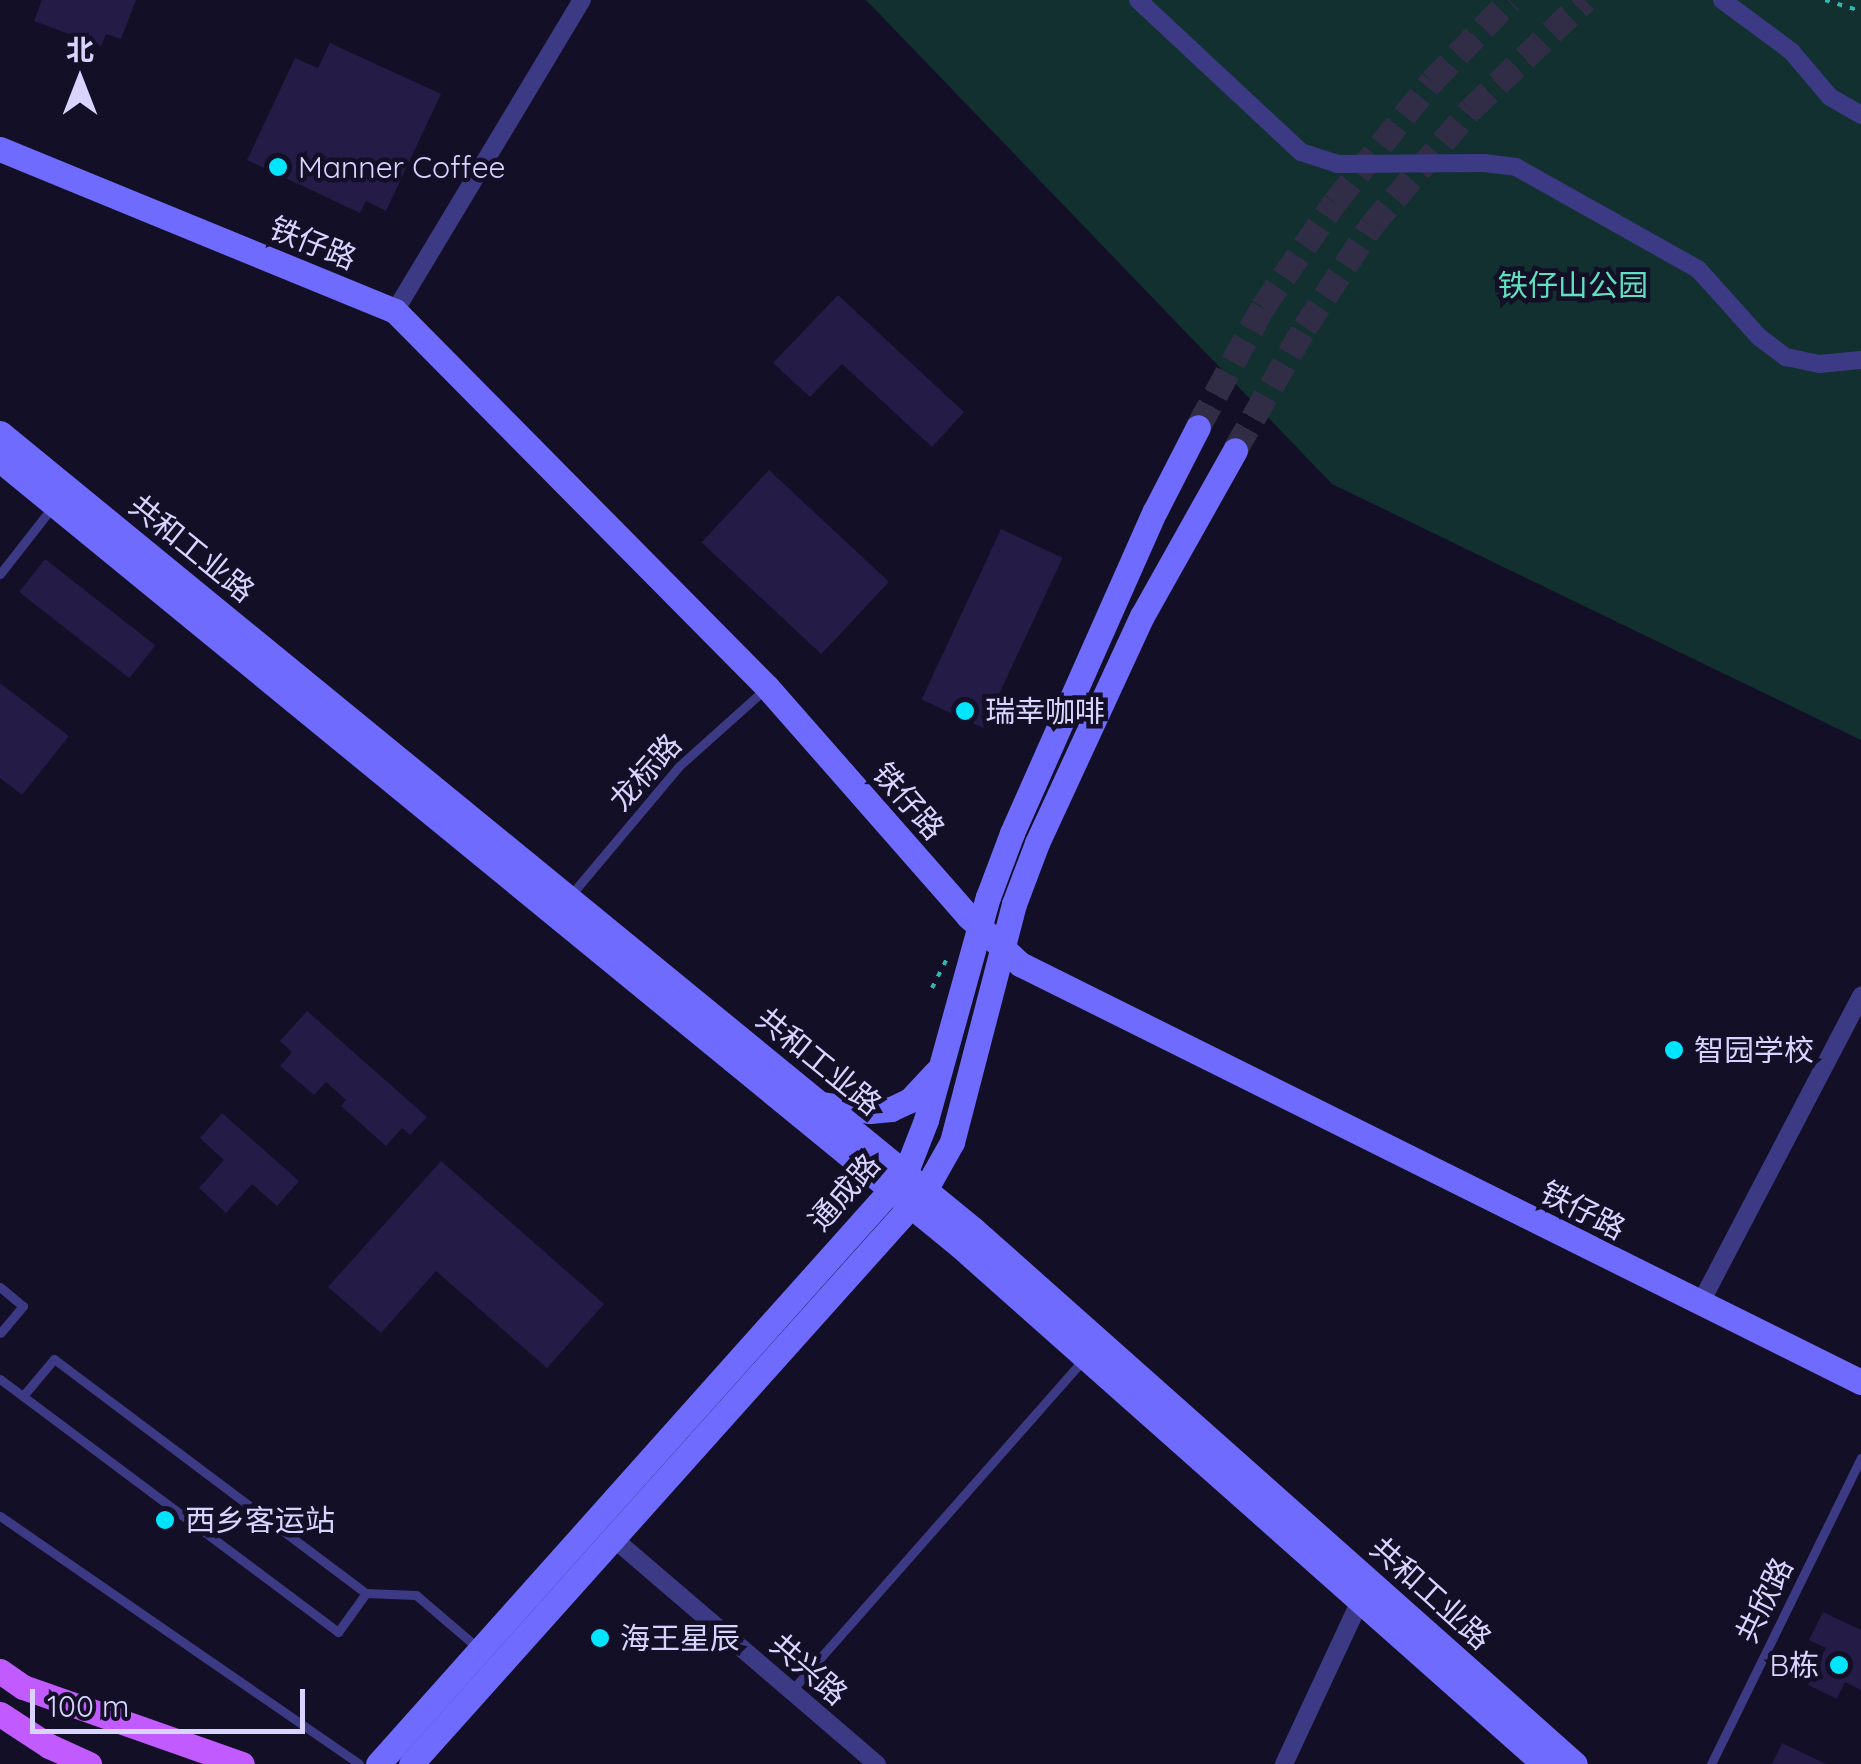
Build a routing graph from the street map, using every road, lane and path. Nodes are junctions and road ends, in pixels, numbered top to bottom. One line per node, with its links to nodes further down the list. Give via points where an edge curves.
1 (582, 0): 8 (street)
2 (1138, 0): 9 (street, via 1301,152 1337,164 1516,167 1698,269 1759,337 1786,356 1819,364)
3 (1722, 0): 6 (street, via 1791,52 1830,97)
4 (1825, 0): 5 (path)
5 (1861, 10)
6 (1861, 115)
7 (0, 148): 8 (street, 铁仔路)
8 (395, 311): 16 (street, 铁仔路)
9 (1861, 360)
10 (1198, 427): 19 (street, 通成路, via 1154,511 1012,833)
11 (0, 433): 14 (street, 共和工业路)
12 (1235, 450): 21 (street, 通成路, via 1142,616 1037,843 1014,904 952,1142)
13 (0, 460): 14 (street, 共和工业路)
14 (61, 496): 15 (lane); 17 (street, 共和工业路); 21 (street, 共和工业路)
15 (0, 574)
16 (767, 688): 17 (lane, 龙标路, via 679,766); 23 (street, 铁仔路, via 988,938 1020,964)
17 (568, 898): 20 (street, 共和工业路)
18 (1861, 996): 23 (street)
19 (942, 1064): 20 (street, via 928,1085 891,1109); 21 (street, 通成路)
20 (818, 1103): 21 (street, 共和工业路)
21 (908, 1190): 25 (street, 共和工业路); 31 (street, 通成路); 34 (street, 通成路); 46 (street, 共和工业路)
22 (0, 1287): 24 (lane, via 22,1306)
23 (1700, 1304): 27 (street, 铁仔路)
24 (0, 1333)
25 (1085, 1357): 33 (street, 共和工业路); 36 (lane)
26 (0, 1379): 28 (lane)
27 (1861, 1382)
28 (22, 1396): 32 (lane, via 54,1360); 32 (lane, via 338,1632)
29 (1861, 1458): 47 (lane, 共欣路)
30 (0, 1516): 40 (lane)
31 (613, 1538): 36 (street, 共兴路); 42 (street, 通成路)
32 (366, 1593): 34 (lane, via 416,1594)
33 (1360, 1602): 44 (street); 45 (street, 共和工业路)
34 (480, 1650): 41 (street, 通成路)
35 (0, 1671): 39 (main road, via 23,1687)
36 (792, 1690): 43 (street, 共兴路)
37 (0, 1714): 38 (main road)
38 (89, 1764)
39 (242, 1764)
40 (358, 1764)
41 (378, 1764)
42 (411, 1764)
43 (878, 1764)
44 (1284, 1764)
45 (1544, 1764)
46 (1575, 1764)
47 (1711, 1764)

